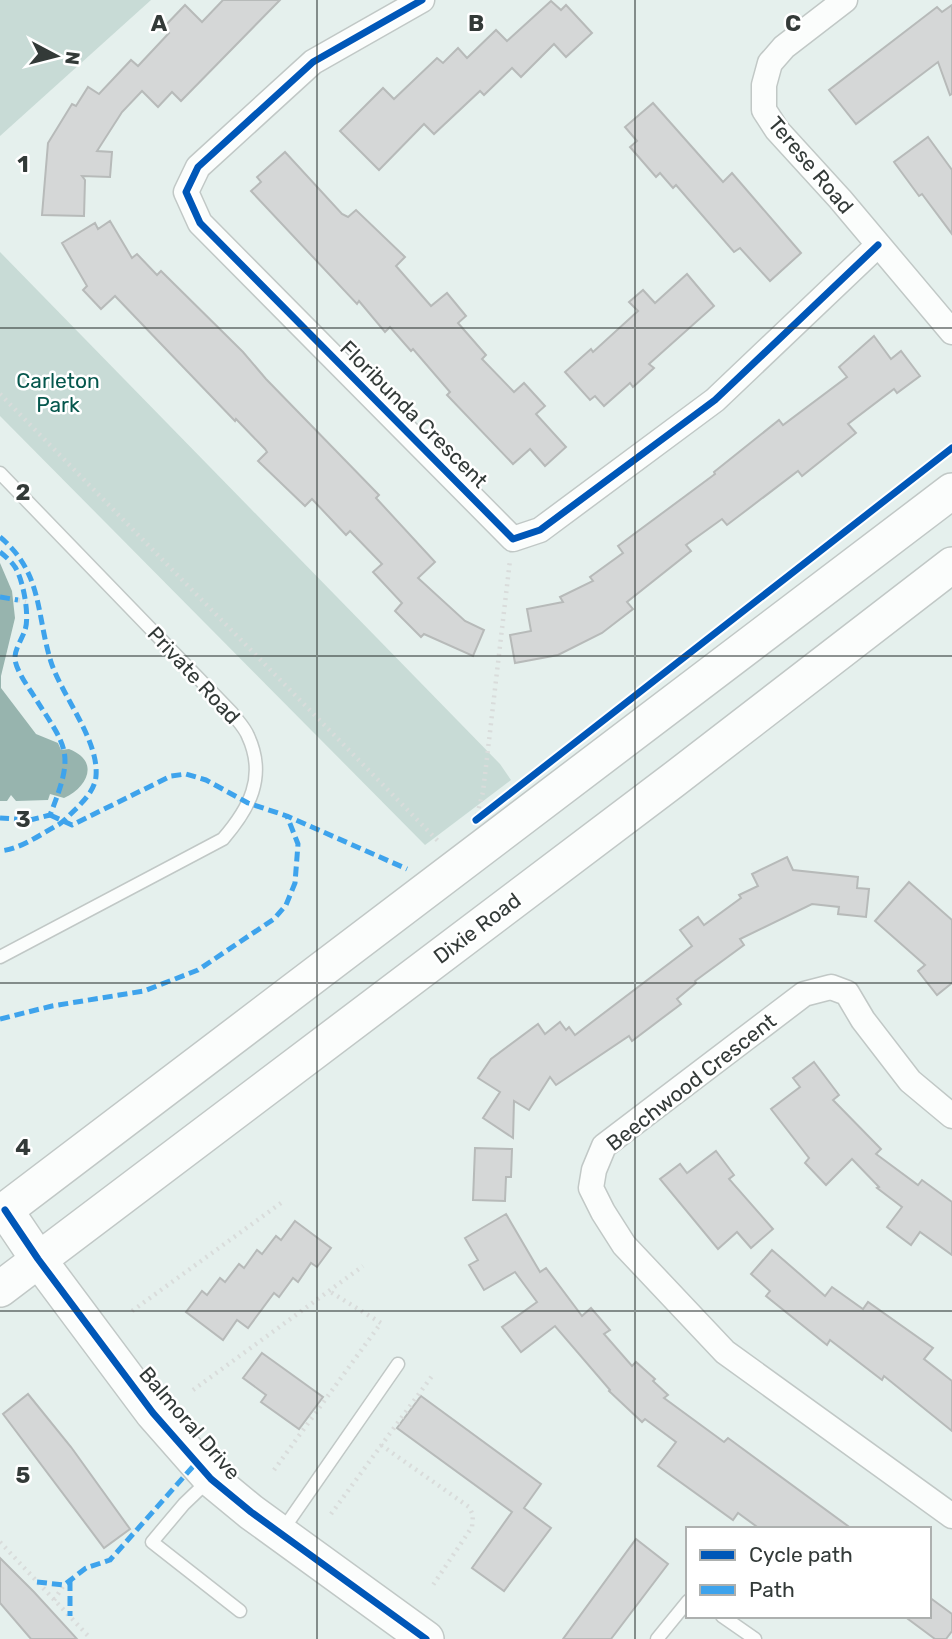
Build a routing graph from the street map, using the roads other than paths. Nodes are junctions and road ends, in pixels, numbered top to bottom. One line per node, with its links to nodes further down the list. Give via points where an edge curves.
1 (422, 0): 3 (street, Floribunda Crescent, via 313,62 198,167 186,192 200,223 513,539 540,530 715,400)
2 (845, 0): 3 (street, Terese Road, via 770,63 764,110)
3 (878, 245): 4 (street, Terese Road)
4 (952, 332)
5 (0, 473): 8 (lane, Private Road, via 232,713 248,735 256,761 253,792 242,816 223,839)
6 (952, 491): 10 (main road)
7 (952, 565): 11 (main road, Dixie Road)
8 (0, 957)
9 (952, 1116): 15 (street, Beechwood Crescent, via 910,1081 847,993 831,987 804,994 604,1146 591,1188 624,1245 725,1352)
10 (2, 1208): 11 (main road, Balmoral Drive)
11 (38, 1259): 12 (main road, Dixie Road); 14 (main road, Balmoral Drive, via 153,1413)
12 (0, 1289)
13 (398, 1364): 16 (lane)
14 (211, 1479): 16 (main road, Balmoral Drive); 18 (lane, via 152,1542)
15 (952, 1516)
16 (280, 1532): 20 (main road, Balmoral Drive)
17 (686, 1603): 21 (lane)
18 (240, 1611)
19 (725, 1618): 22 (lane)
20 (426, 1639)
21 (657, 1639)
22 (755, 1639)

